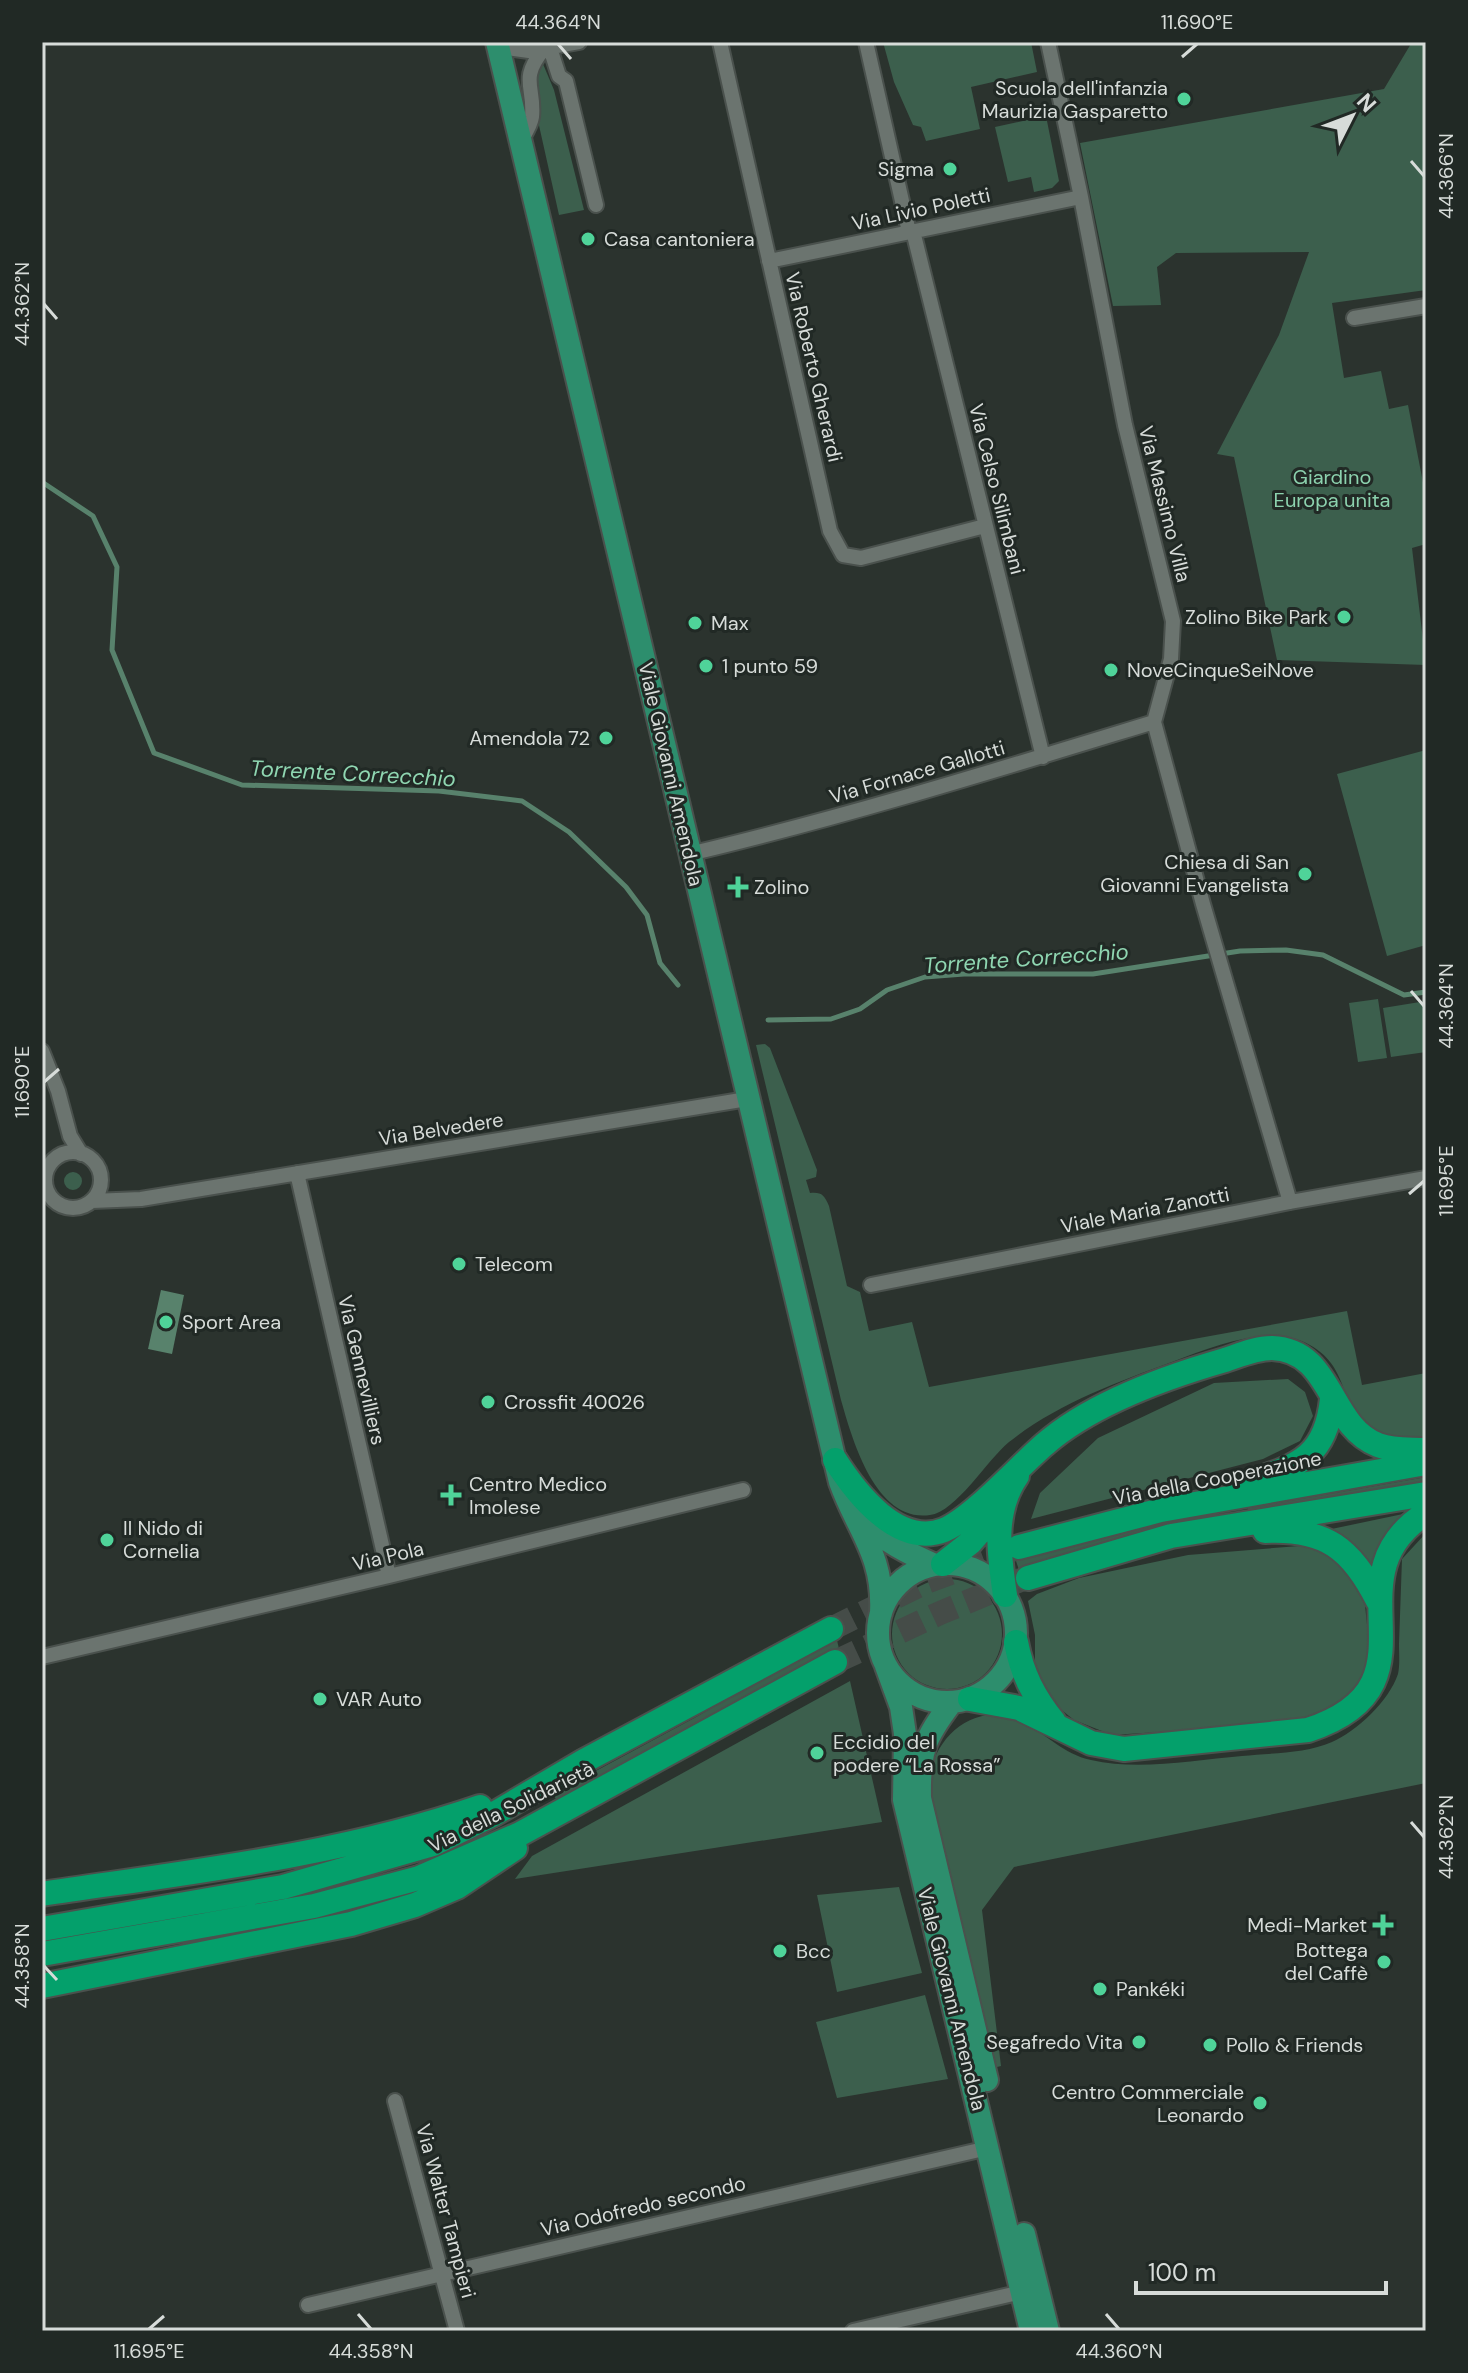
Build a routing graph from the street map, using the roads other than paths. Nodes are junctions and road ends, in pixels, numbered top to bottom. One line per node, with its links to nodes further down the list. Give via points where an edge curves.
1 (579, 42): 6 (street)
2 (720, 42): 11 (street, Via Roberto Gherardi)
3 (866, 42): 10 (street, Via Celso Silimbani)
4 (1048, 42): 8 (street, Via Massimo Villa)
5 (500, 44): 6 (street, via 514,50); 7 (main road, Viale Giovanni Amendola)
6 (546, 49): 7 (street, via 528,76 532,119); 9 (street, via 566,81)
7 (521, 142): 17 (main road, Viale Giovanni Amendola)
8 (1081, 197): 10 (street, Via Livio Poletti); 15 (street, Via Massimo Villa, via 1125,425 1173,621 1171,659)
9 (596, 205)
10 (911, 232): 11 (street, Via Livio Poletti); 14 (street, Via Celso Silimbani)
11 (769, 261): 14 (street, Via Roberto Gherardi, via 830,531 843,555 861,558)
12 (1426, 306): 13 (street)
13 (1354, 318)
14 (985, 526): 16 (street, Via Celso Silimbani)
15 (1154, 722): 16 (street, Via Fornace Gallotti); 29 (street)
16 (1043, 757): 17 (street, Via Fornace Gallotti)
17 (689, 854): 19 (main road, Viale Giovanni Amendola)
18 (42, 1051): 20 (street)
19 (747, 1099): 23 (street, Via Belvedere); 36 (main road, Viale Giovanni Amendola)
20 (66, 1123): 21 (street); 22 (street)
21 (81, 1154): 22 (street); 24 (street, via 94,1162)
22 (60, 1156): 26 (street)
23 (297, 1173): 27 (street, Via Belvedere); 47 (street, Via Gennevilliers)
24 (101, 1176): 27 (street, via 110,1187); 28 (street)
25 (1426, 1178): 29 (street, Viale Maria Zanotti)
26 (44, 1179): 30 (street)
27 (141, 1199): 28 (street, Via Belvedere)
28 (92, 1201): 30 (street, via 75,1208)
29 (1290, 1202): 32 (street, Viale Maria Zanotti)
30 (57, 1203): 31 (street)
31 (42, 1209)
32 (871, 1285)
33 (1332, 1399): 34 (highway, via 1363,1437 1379,1446); 35 (highway, via 1314,1365 1272,1348 1253,1351 1132,1393 1068,1425); 42 (highway, via 1324,1436 1306,1459)
34 (1426, 1450)
35 (1030, 1458): 36 (highway, via 964,1518 943,1530 921,1533 882,1515); 40 (highway)
36 (835, 1460): 41 (main road, Viale Giovanni Amendola)
37 (1426, 1463): 42 (highway, Via della Cooperazione)
38 (743, 1490): 47 (street, Via Pola)
39 (1426, 1494): 44 (highway)
40 (1004, 1503): 46 (highway, via 971,1542); 49 (highway, via 998,1542)
41 (848, 1505): 46 (main road, Viale Giovanni Amendola, via 904,1553); 51 (main road, Viale Giovanni Amendola, via 876,1559)
42 (1161, 1510): 45 (highway, Via della Cooperazione)
43 (1426, 1513): 50 (highway, via 1394,1541)
44 (1171, 1536): 48 (highway); 50 (highway, via 1307,1533 1352,1558)
45 (1019, 1547)
46 (939, 1564): 49 (main road, via 978,1571); 51 (main road, via 907,1576)
47 (389, 1576): 54 (street, Via Pola)
48 (1028, 1578)
49 (1005, 1595): 53 (main road, via 1015,1618)
50 (1378, 1601): 58 (highway, via 1383,1640 1377,1677 1358,1702 1333,1721 1308,1730 1124,1749 1091,1743)
51 (881, 1613): 56 (main road, via 879,1640)
52 (831, 1629): 59 (highway, Via della Solidarietà)
53 (1016, 1642): 57 (main road, via 996,1683); 58 (highway, via 1026,1680)
54 (42, 1657)
55 (835, 1662): 60 (highway, Via della Solidarietà)
56 (886, 1666): 57 (main road, via 914,1694); 66 (main road, Viale Giovanni Amendola, via 905,1734 904,1800)
57 (961, 1701): 58 (highway, via 1019,1708); 73 (main road, Viale Giovanni Amendola, via 937,1722 921,1752 920,1798)
58 (1056, 1724)
59 (584, 1761): 61 (highway, via 500,1800 404,1830 263,1862); 62 (highway, Via della Solidarietà, via 433,1844 283,1887)
60 (591, 1795): 63 (highway, Via della Solidarietà, via 520,1834 419,1878 314,1906); 64 (highway, via 457,1887 415,1905 351,1924)
61 (42, 1894)
62 (42, 1929)
63 (42, 1954)
64 (42, 1986)
65 (395, 2101): 67 (street, Via Walter Tampieri)
66 (988, 2148): 67 (street, Via Odofredo secondo); 68 (main road, Viale Giovanni Amendola)
67 (442, 2272): 69 (street, Via Odofredo secondo); 70 (street, Via Walter Tampieri)
68 (1022, 2292): 71 (street); 72 (main road, Viale Giovanni Amendola)
69 (308, 2305)
70 (457, 2331)
71 (853, 2331)
72 (1031, 2331)
73 (1048, 2331)

